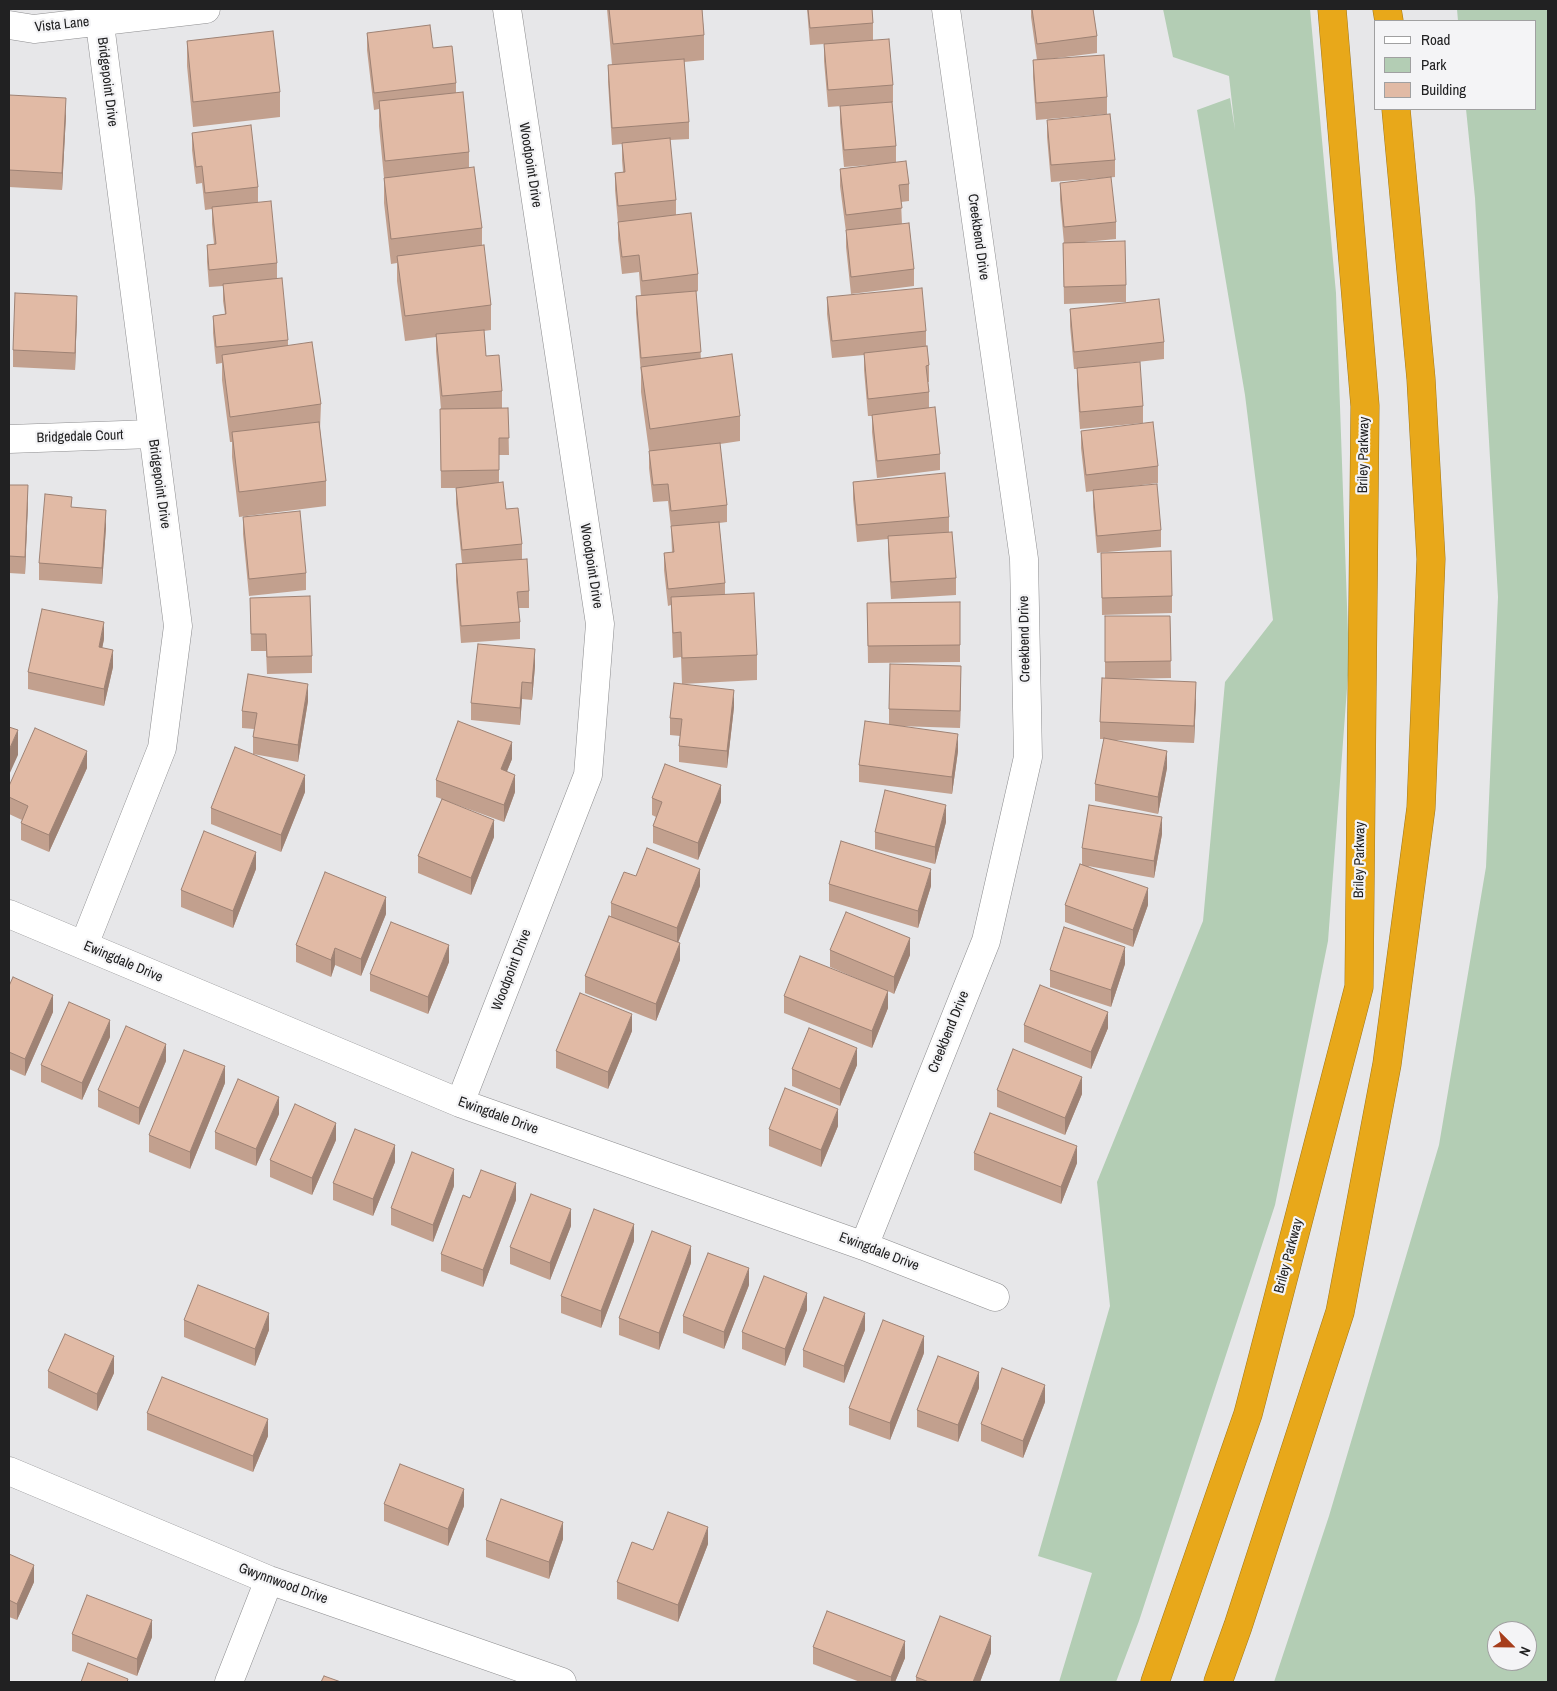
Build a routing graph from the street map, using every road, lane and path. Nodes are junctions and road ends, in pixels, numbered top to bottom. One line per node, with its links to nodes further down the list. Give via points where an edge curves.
1 (206, 9): 5 (street, Vista Lane)
2 (506, 9): 12 (street, Woodpoint Drive, via 600,624 588,775)
3 (946, 9): 13 (street, Creekbend Drive, via 1024,559 1028,757 986,941)
4 (1332, 9): 19 (highway, Briley Parkway, via 1364,406 1359,987 1248,1414)
5 (98, 15): 6 (street, Vista Lane, via 34,29); 8 (street, Bridgepoint Drive)
6 (9, 25)
7 (1396, 110): 20 (highway, via 1421,379 1432,559 1421,808 1387,1064 1340,1312)
8 (152, 434): 9 (street, Bridgedale Court); 11 (street, Bridgepoint Drive, via 178,626 164,738)
9 (9, 440)
10 (9, 914): 11 (street, Ewingdale Drive)
11 (84, 945): 12 (street, Ewingdale Drive)
12 (460, 1103): 13 (street, Ewingdale Drive)
13 (864, 1246): 14 (street, Ewingdale Drive)
14 (995, 1297)
15 (9, 1471): 16 (street, Gwynnwood Drive)
16 (269, 1580): 17 (street); 18 (street, Gwynnwood Drive)
17 (229, 1682)
18 (562, 1682)
19 (1155, 1682)
20 (1218, 1682)

